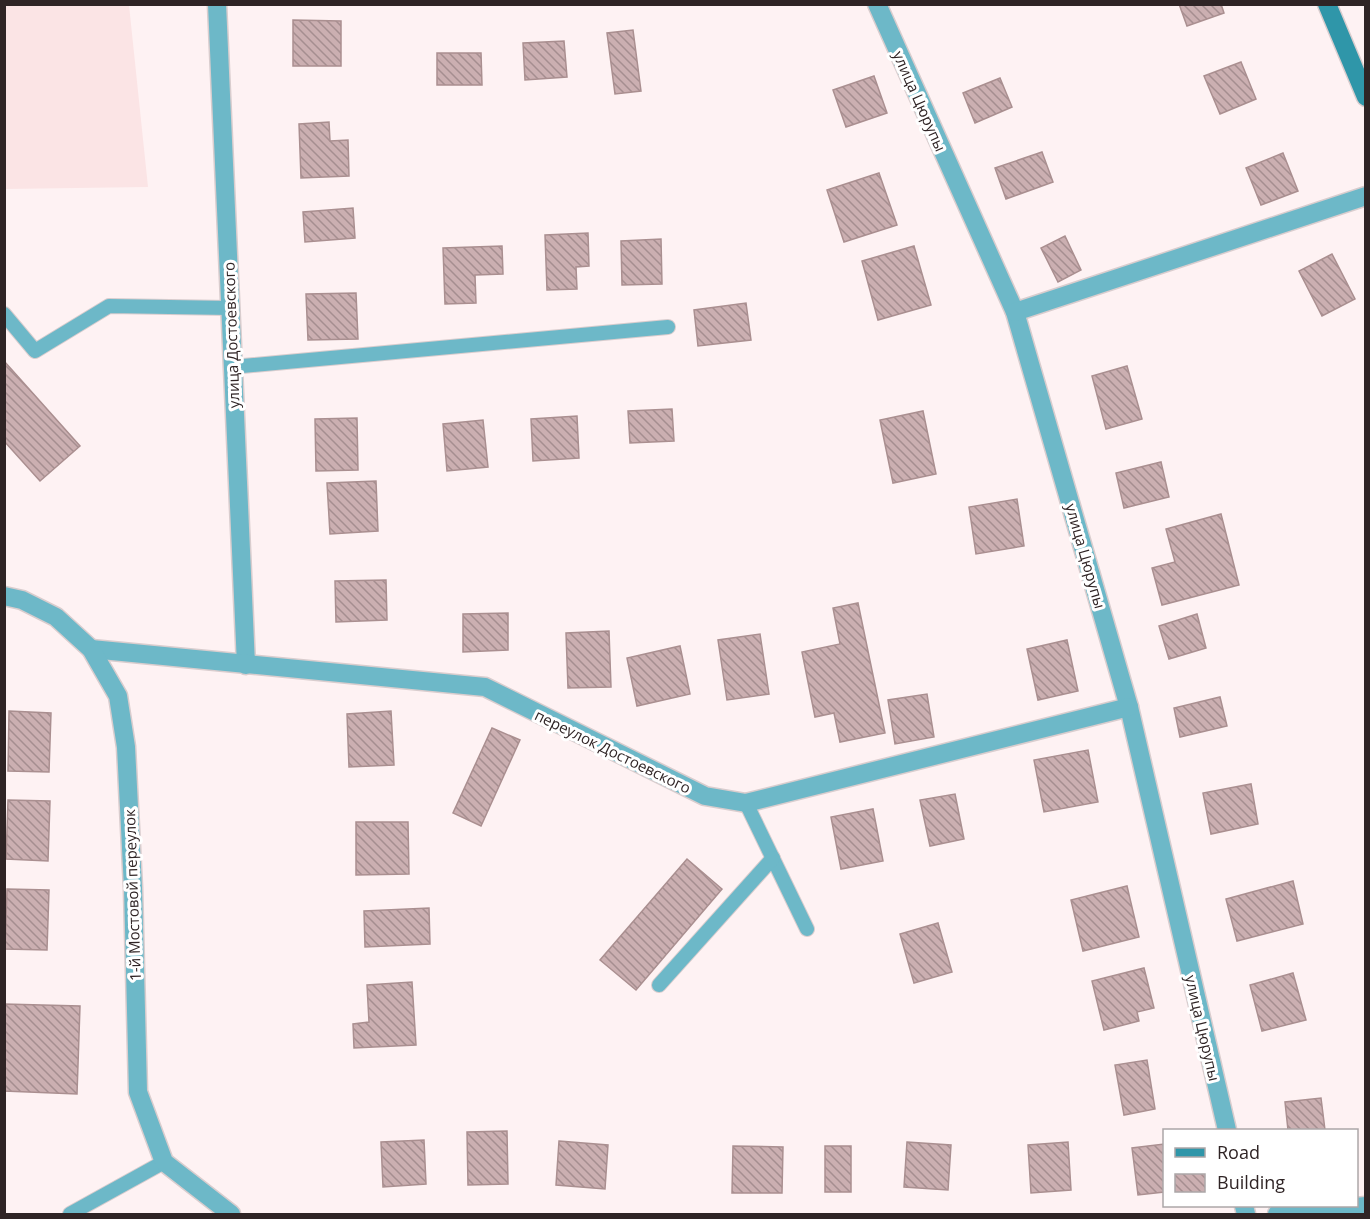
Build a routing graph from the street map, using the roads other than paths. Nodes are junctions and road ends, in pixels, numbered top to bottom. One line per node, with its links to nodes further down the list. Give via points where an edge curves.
1 (217, 4): 6 (street, улица Достоевского)
2 (877, 4): 7 (street, улица Цюрупы)
3 (1327, 4): 4 (main road)
4 (1365, 97)
5 (1365, 196): 7 (street)
6 (230, 308): 8 (lane, via 109,306 35,351); 10 (street, улица Достоевского)
7 (1015, 312): 14 (street, улица Цюрупы)
8 (4, 314)
9 (668, 327): 10 (lane)
10 (232, 367): 13 (street, улица Достоевского)
11 (4, 596): 12 (street, 1-й Мостовой переулок, via 22,600 56,617)
12 (91, 649): 13 (street, переулок Достоевского); 20 (street, 1-й Мостовой переулок, via 118,696 126,747 134,888 138,1092)
13 (246, 665): 15 (street, переулок Достоевского, via 484,687 705,796)
14 (1129, 707): 15 (street, переулок Достоевского); 19 (street, улица Цюрупы)
15 (746, 802): 16 (lane)
16 (773, 858): 17 (lane); 18 (lane)
17 (807, 929)
18 (659, 985)
19 (1227, 1129)
20 (164, 1162): 22 (lane); 23 (street)
21 (1355, 1207): 24 (street)
22 (70, 1215)
23 (231, 1215)
24 (1277, 1215)

